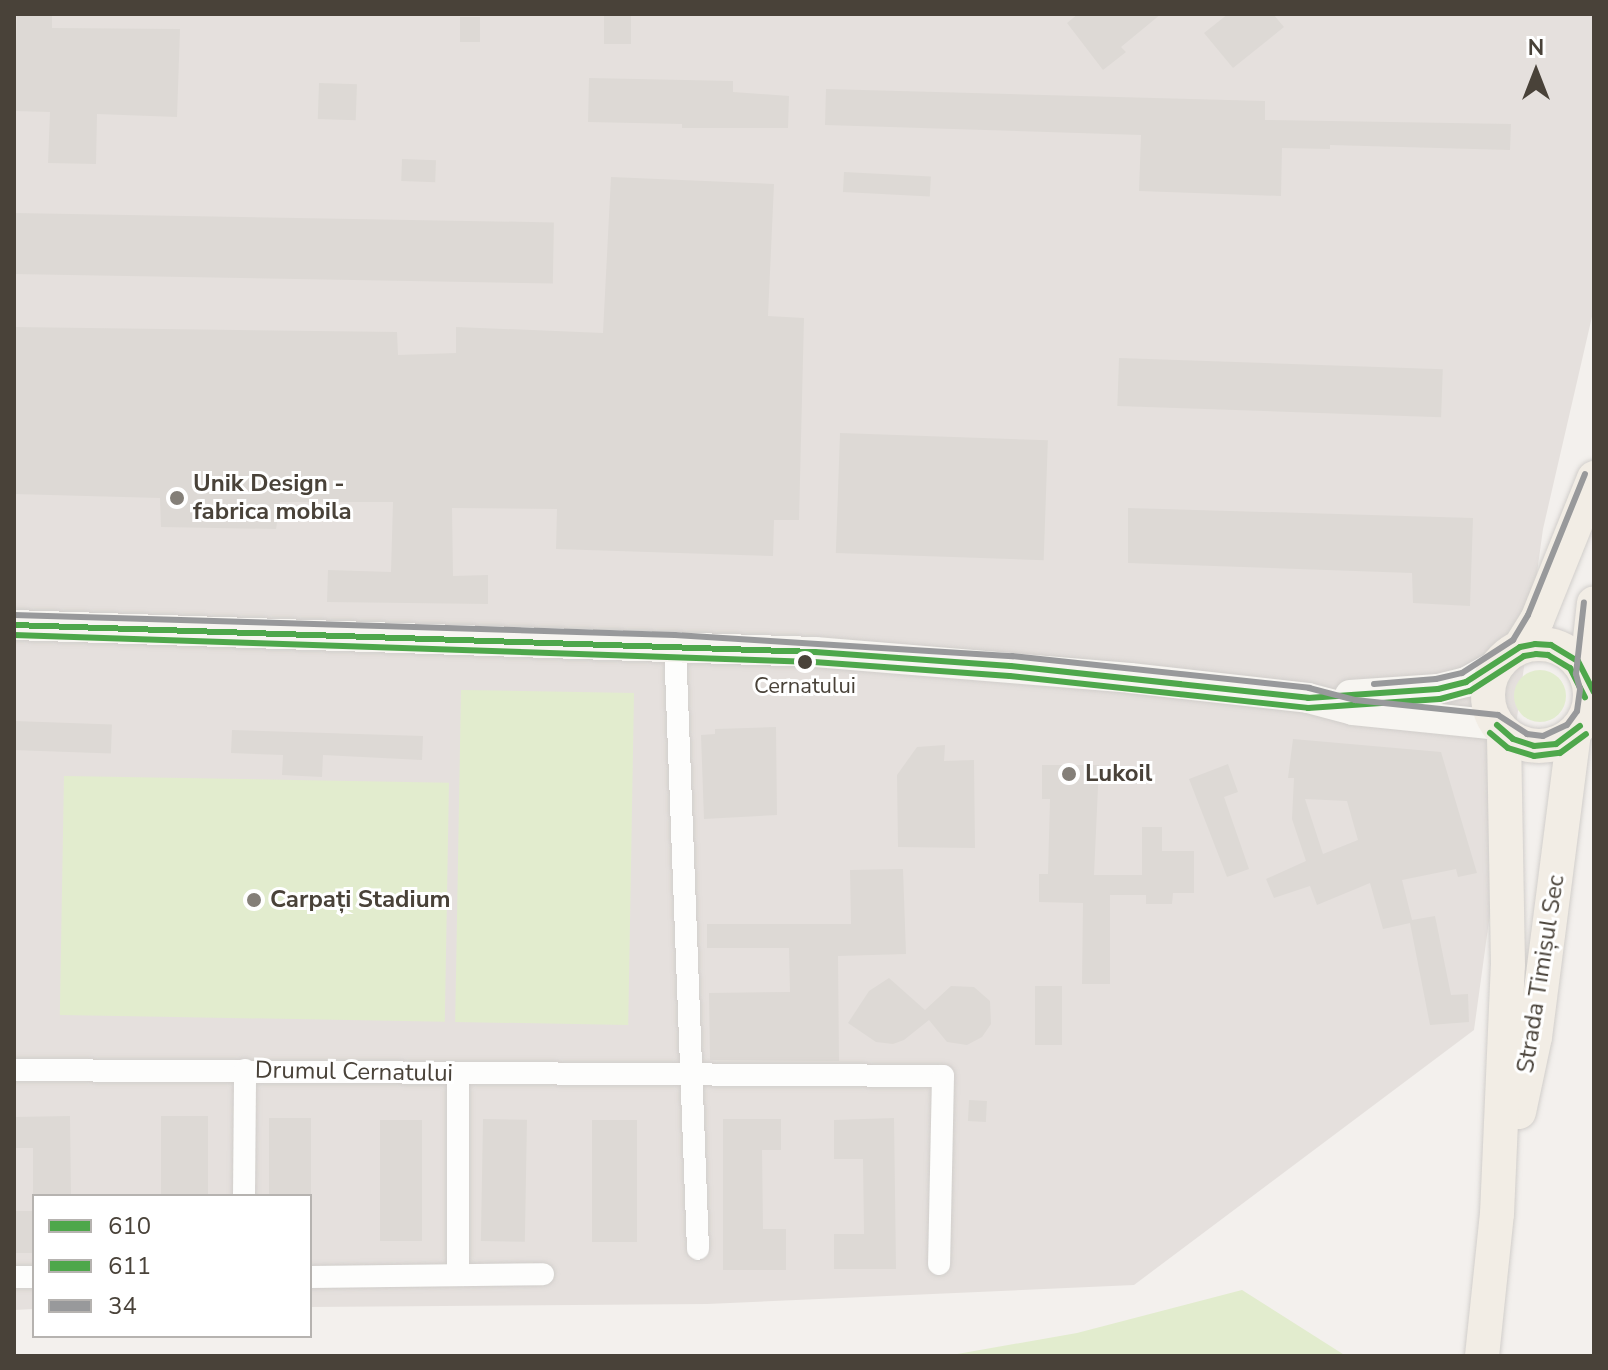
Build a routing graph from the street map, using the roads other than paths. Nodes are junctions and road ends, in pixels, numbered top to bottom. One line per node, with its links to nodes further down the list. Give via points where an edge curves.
1 (1594, 478): 5 (main road, via 1537,620)
2 (1594, 603): 6 (main road)
3 (14, 625): 4 (main road)
4 (675, 645): 7 (main road, via 1011,666); 13 (street)
5 (1509, 656): 6 (main road, via 1551,645 1578,661); 7 (main road, via 1466,682 1438,689); 8 (main road, via 1487,695)
6 (1590, 685): 9 (main road)
7 (1308, 698): 8 (main road, via 1353,710)
8 (1500, 729): 9 (main road, via 1534,746 1556,744); 15 (main road, Strada Timișul Sec, via 1510,884)
9 (1583, 729): 15 (main road, Strada Timișul Sec, via 1535,1037)
10 (14, 1070): 11 (street, Drumul Cernatului)
11 (245, 1070): 12 (street, Drumul Cernatului); 14 (street)
12 (458, 1073): 13 (street, Drumul Cernatului); 19 (street)
13 (694, 1075): 16 (street); 17 (street, Drumul Cernatului, via 943,1076)
14 (244, 1194)
15 (1497, 1214): 21 (main road, Strada Timișul Sec)
16 (698, 1249)
17 (939, 1264)
18 (543, 1274): 19 (street)
19 (458, 1275): 20 (street)
20 (312, 1277)
21 (1482, 1356)

